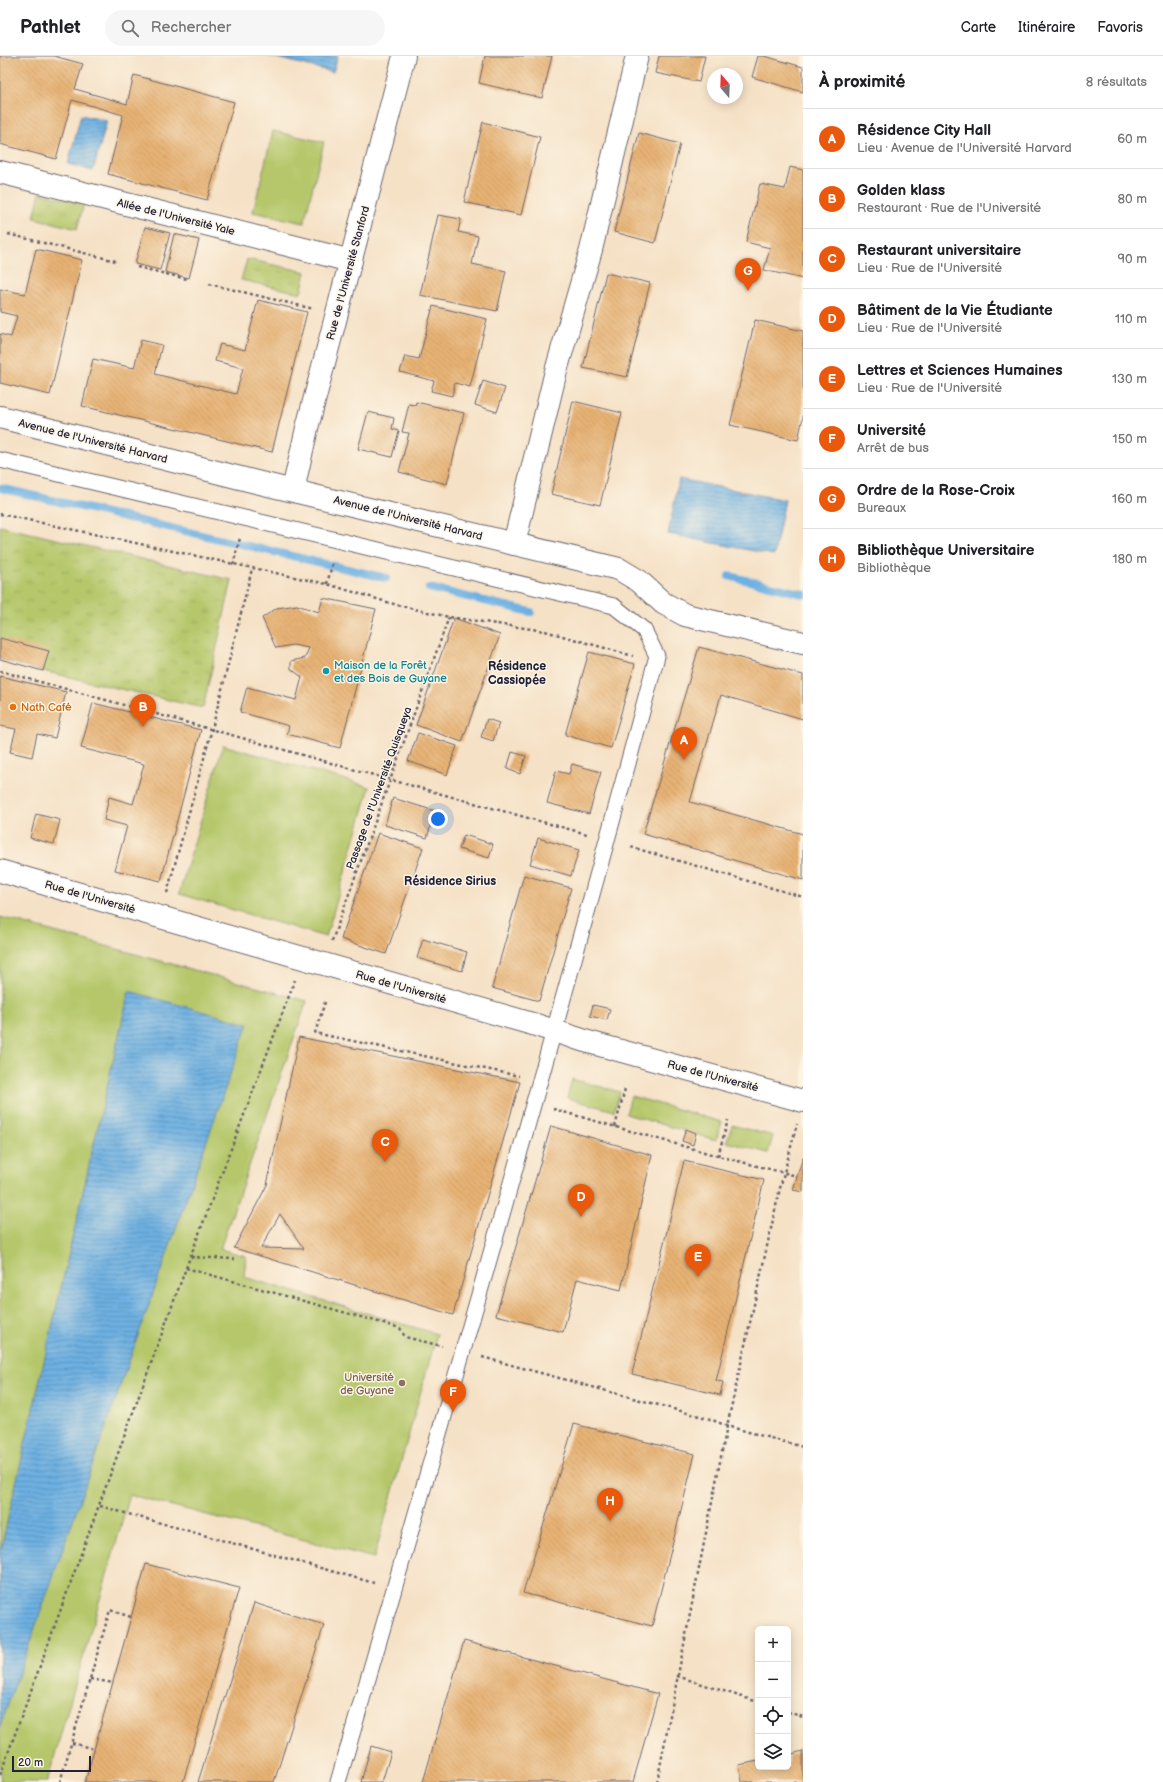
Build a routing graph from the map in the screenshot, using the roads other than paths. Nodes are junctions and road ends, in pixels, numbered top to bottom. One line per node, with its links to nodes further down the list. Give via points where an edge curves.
1 (404, 56): 4 (street, Rue de l'Université Stanford)
2 (637, 56): 8 (street, via 591,250 556,371)
3 (0, 172): 4 (street, Allée de l'Université Yale)
4 (351, 261): 7 (street, Rue de l'Université Stanford)
5 (0, 418): 7 (street, Avenue de l'Université Harvard)
6 (0, 460): 11 (lane, via 614,606 644,630 657,656)
7 (292, 490): 8 (street, Avenue de l'Université Harvard)
8 (514, 544): 9 (street, Avenue de l'Université Harvard, via 619,569 639,581 663,603 686,615)
9 (803, 643)
10 (0, 871): 11 (street, Rue de l'Université)
11 (554, 1031): 12 (street, Rue de l'Université); 13 (lane)
12 (803, 1101)
13 (338, 1782)

